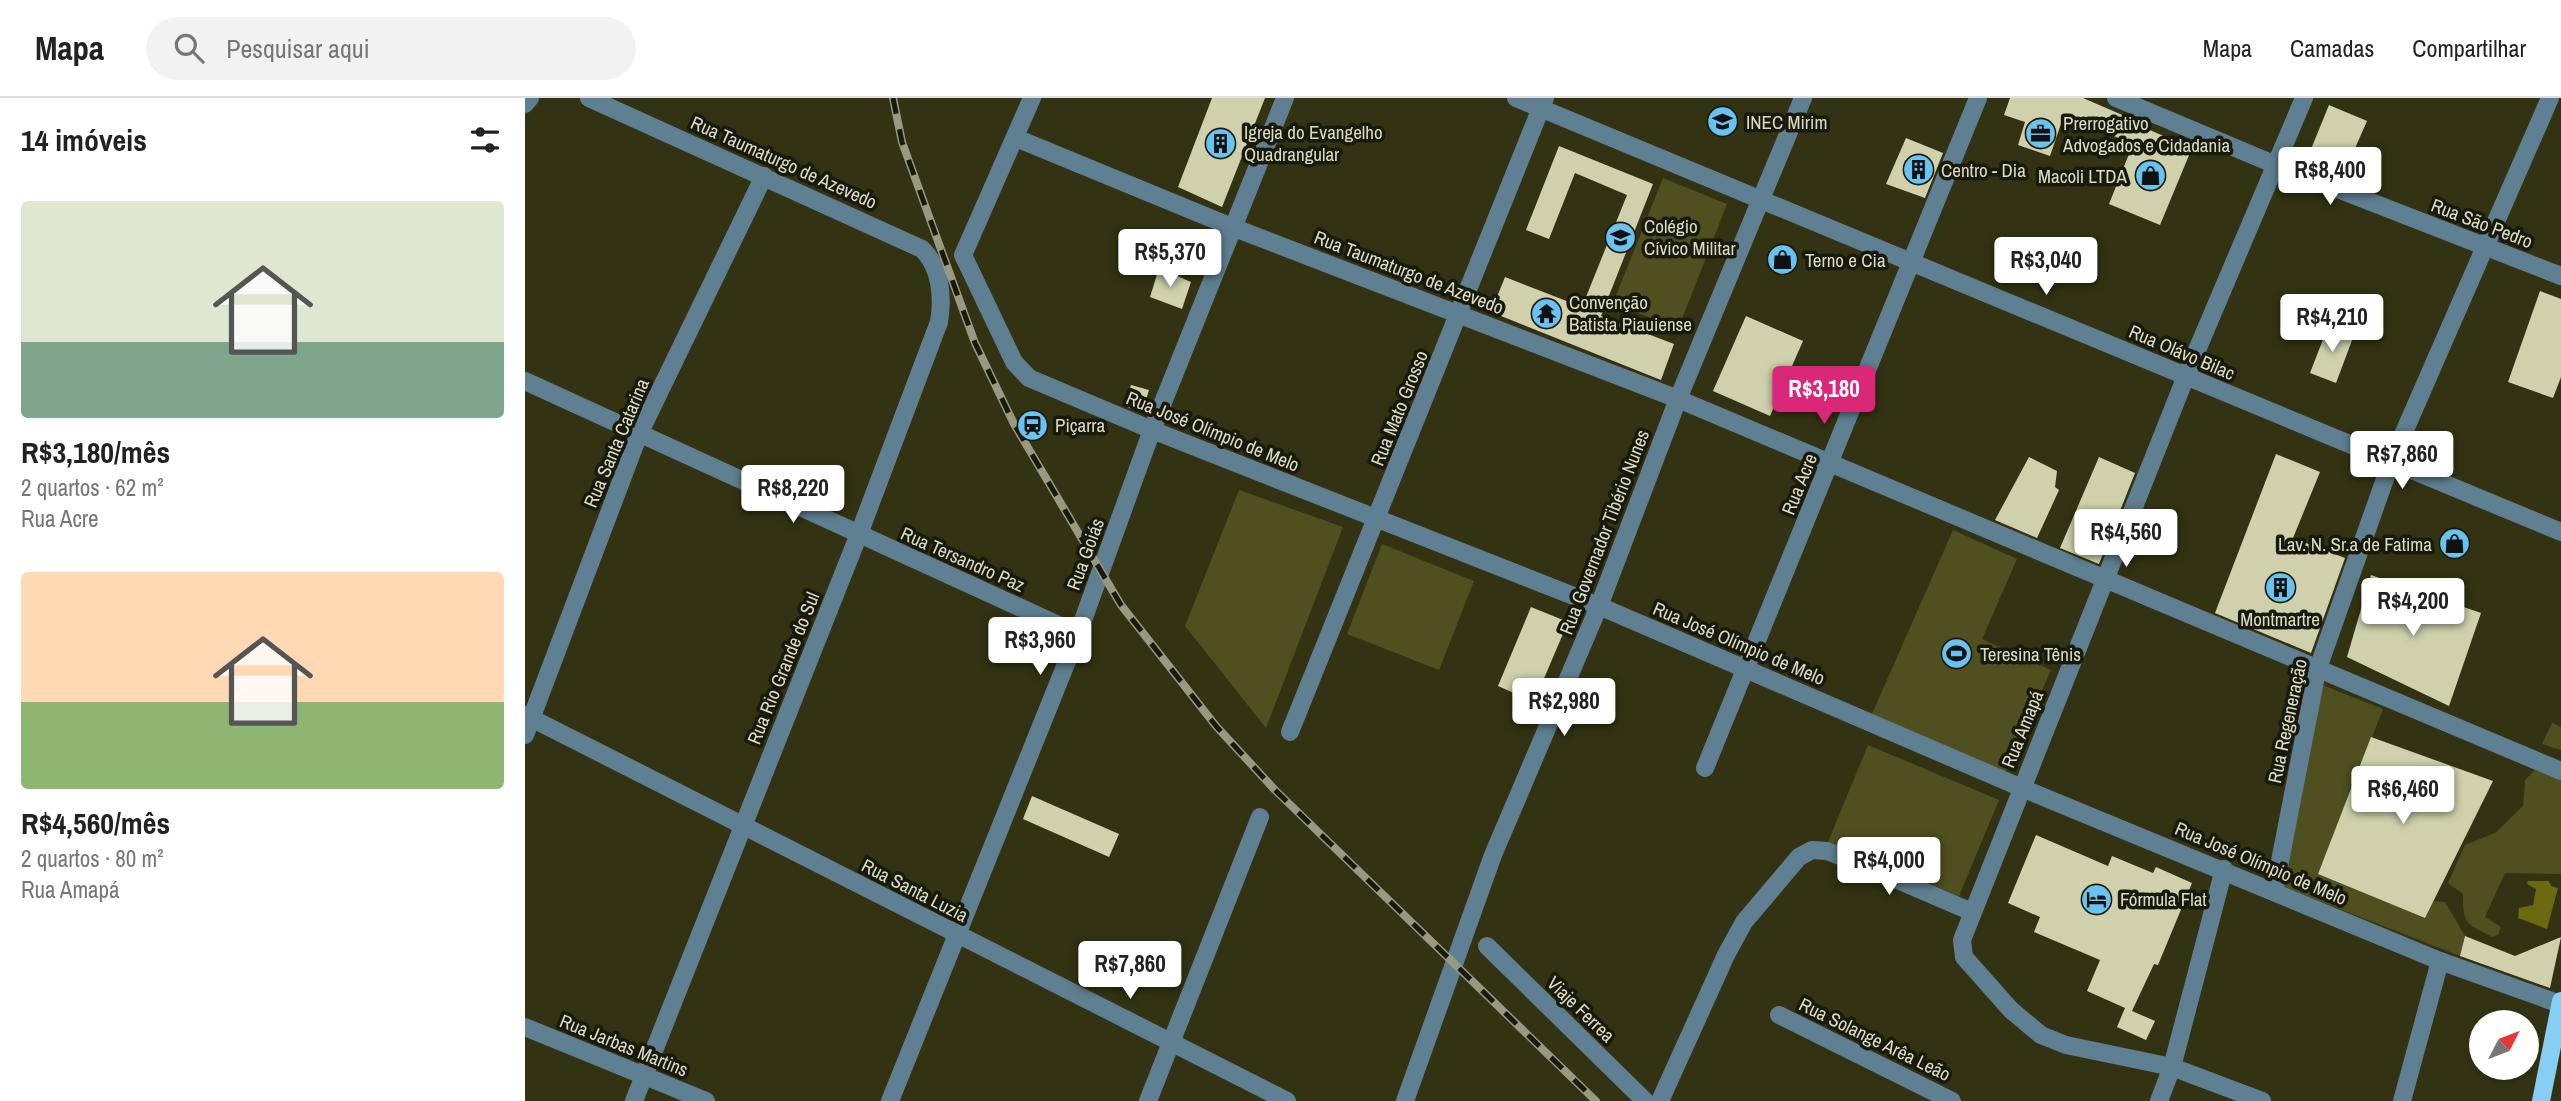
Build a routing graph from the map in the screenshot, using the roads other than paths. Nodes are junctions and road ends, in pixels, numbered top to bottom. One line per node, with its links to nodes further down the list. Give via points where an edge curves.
1 (530, 98): 12 (street)
2 (589, 98): 15 (street, Rua Taumaturgo de Azevedo)
3 (1032, 98): 13 (street)
4 (1285, 98): 17 (street, Rua Goiás)
5 (1516, 98): 11 (street, Rua Olávo Bilac)
6 (1803, 98): 16 (street, Rua Governador Tibério Nunes)
7 (1978, 98): 20 (street, Rua Acre)
8 (2116, 98): 14 (street, Rua São Pedro)
9 (2304, 98): 14 (street, Rua Amapá)
10 (2550, 98): 18 (street, Rua Regeneração)
11 (1543, 103): 16 (street, Rua Olávo Bilac); 22 (street, Rua Mato Grosso)
12 (525, 104)
13 (1016, 138): 17 (street, Rua Taumaturgo de Azevedo); 26 (street, Rua José Olímpio de Melo, via 963,256 1021,372)
14 (2276, 165): 18 (street, Rua São Pedro); 23 (street, Rua Amapá)
15 (764, 176): 19 (street, Rua Taumaturgo de Azevedo); 27 (street, Rua Santa Catarina)
16 (1761, 202): 20 (street, Rua Olávo Bilac); 25 (street, Rua Governador Tibério Nunes)
17 (1232, 227): 22 (street, Rua Taumaturgo de Azevedo); 26 (street, Rua Goiás)
18 (2484, 247): 21 (street, Rua São Pedro); 28 (street, Rua Regeneração)
19 (922, 249): 32 (street, Rua Rio Grande do Sul, via 941,291 939,322)
20 (1910, 261): 23 (street, Rua Olávo Bilac); 29 (street, Rua Acre)
21 (2561, 276)
22 (1460, 314): 25 (street, Rua Taumaturgo de Azevedo); 30 (street, Rua Mato Grosso)
23 (2186, 376): 28 (street, Rua Olávo Bilac); 33 (street, Rua Amapá)
24 (525, 381): 27 (street, Rua Tersandro Paz)
25 (1678, 399): 29 (street, Rua Taumaturgo de Azevedo); 34 (street, Rua Governador Tibério Nunes)
26 (1152, 430): 30 (street, Rua José Olímpio de Melo); 35 (street, Rua Goiás)
27 (639, 434): 32 (street, Rua Tersandro Paz); 38 (street, Rua Santa Catarina)
28 (2392, 462): 31 (street, Rua Olávo Bilac); 37 (street, Rua Regeneração)
29 (1830, 464): 33 (street, Rua Taumaturgo de Azevedo); 36 (street, Rua Acre)
30 (1377, 519): 34 (street, Rua José Olímpio de Melo); 39 (street, Rua Mato Grosso)
31 (2561, 532)
32 (859, 534): 35 (street, Rua Tersandro Paz); 44 (street, Rua Rio Grande do Sul)
33 (2105, 580): 37 (street, Rua Taumaturgo de Azevedo); 42 (street, Rua Amapá)
34 (1599, 606): 36 (street, Rua José Olímpio de Melo); 62 (street, Rua Governador Tibério Nunes, via 1493,855)
35 (1078, 634): 48 (street, Rua Goiás)
36 (1747, 669): 40 (street, Rua Acre); 42 (street, Rua José Olímpio de Melo)
37 (2317, 671): 41 (street, Rua Taumaturgo de Azevedo); 46 (street, Rua Regeneração)
38 (527, 723): 44 (street, Rua Santa Luzia)
39 (1290, 732)
40 (1705, 768)
41 (2561, 771)
42 (2022, 788): 45 (street, Rua José Olímpio de Melo); 47 (street, Rua Amapá)
43 (1260, 817): 54 (street)
44 (743, 826): 48 (street, Rua Santa Luzia); 56 (street, Rua Rio Grande do Sul)
45 (2224, 869): 46 (street, Rua José Olímpio de Melo); 55 (street)
46 (2274, 892): 50 (street, Rua José Olímpio de Melo)
47 (1972, 912): 55 (street, Rua Amapá, via 1962,940 1964,957 2011,1010 2041,1035 2066,1045); 64 (street, via 1870,868 1812,849 1799,857 1744,922)
48 (957, 935): 54 (street, Rua Santa Luzia); 59 (street, Rua Goiás)
49 (1487, 946): 63 (street, Viaje Ferrea)
50 (2440, 961): 51 (street, Rua José Olímpio de Melo); 68 (street)
51 (2561, 1003): 69 (main road)
52 (1779, 1015): 65 (street, Rua Solange Arêa Leão)
53 (525, 1027): 56 (street, Rua Jarbas Martins)
54 (1170, 1043): 60 (street); 61 (street, Rua Santa Luzia)
55 (2172, 1067): 66 (street); 67 (street)
56 (644, 1077): 57 (street, Rua Rio Grande do Sul); 58 (street, Rua Jarbas Martins)
57 (634, 1101)
58 (706, 1101)
59 (890, 1101)
60 (1148, 1101)
61 (1287, 1101)
62 (1405, 1101)
63 (1645, 1101)
64 (1661, 1101)
65 (1952, 1101)
66 (2159, 1101)
67 (2262, 1101)
68 (2402, 1101)
69 (2541, 1101)

